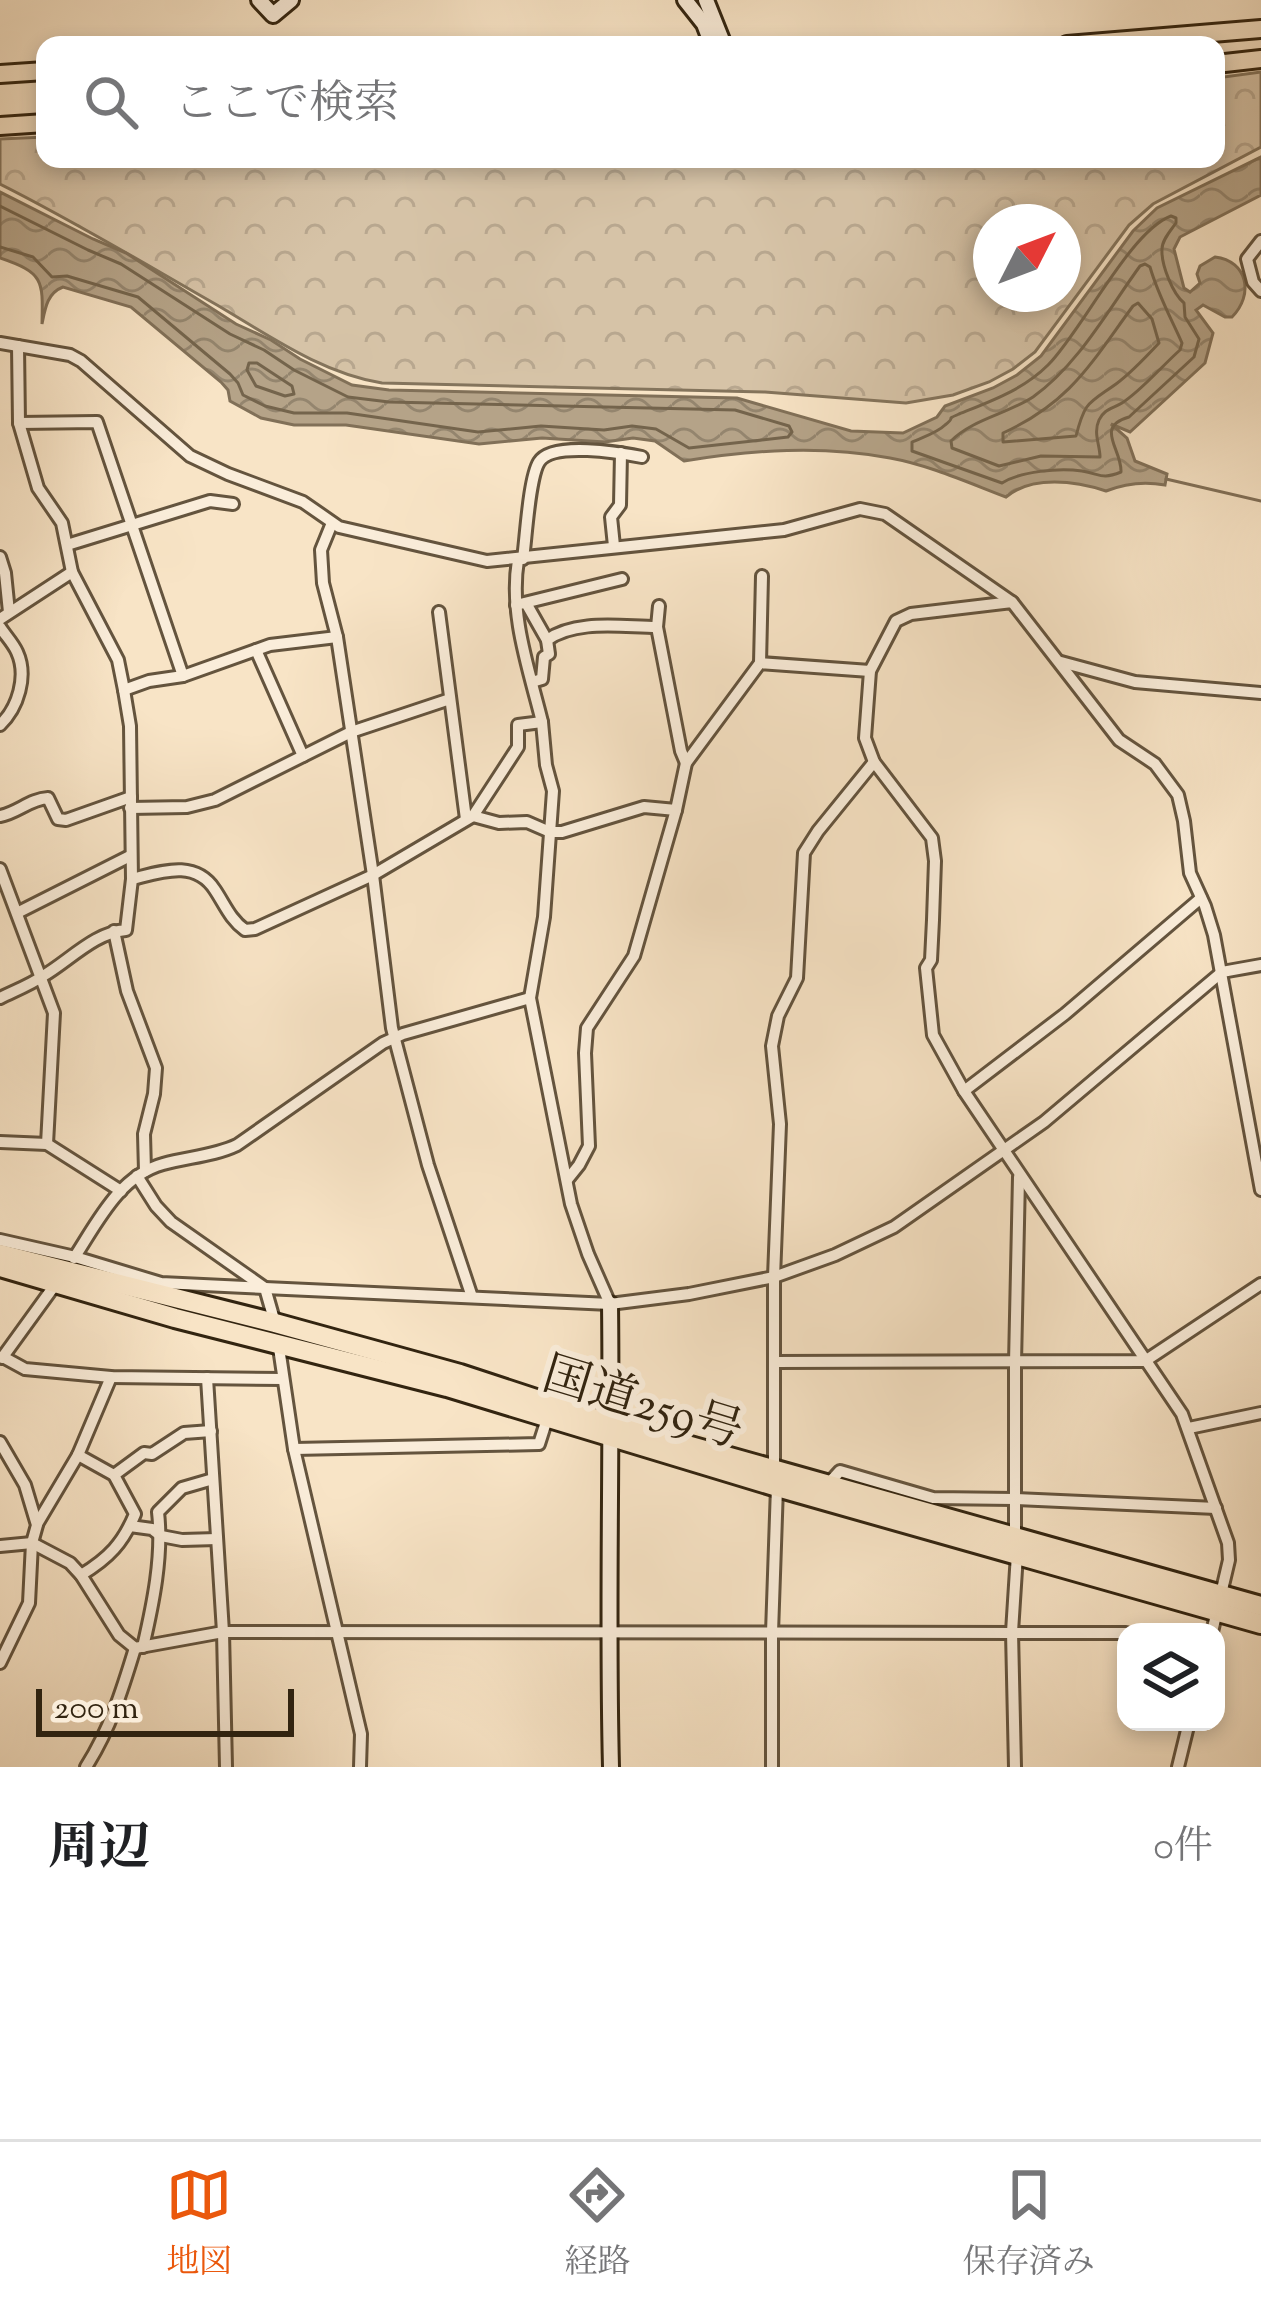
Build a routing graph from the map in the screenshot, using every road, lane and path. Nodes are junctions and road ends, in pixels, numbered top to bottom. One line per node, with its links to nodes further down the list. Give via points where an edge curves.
1 (260, 0): 2 (street, via 274,15)
2 (291, 0)
3 (686, 0): 6 (street)
4 (706, 0): 7 (street)
5 (1261, 29): 8 (main road)
6 (715, 36)
7 (717, 36)
8 (1176, 36)
9 (1261, 59): 10 (main road)
10 (1225, 63)
11 (36, 72): 12 (main road)
12 (0, 74)
13 (36, 124): 14 (main road)
14 (0, 126)
15 (1261, 242): 16 (street, via 1246,260)
16 (1261, 291)
17 (0, 343): 18 (street)
18 (18, 346): 19 (street); 23 (street, via 70,355 190,455 303,502)
19 (19, 423): 24 (street, via 97,422); 25 (street, via 38,488)
20 (621, 453): 21 (street); 26 (street); 28 (street, via 592,448 539,460)
21 (642, 457)
22 (233, 504): 24 (street, via 209,501)
23 (332, 523): 28 (street, via 487,561); 38 (street, via 321,565)
24 (132, 525): 25 (street); 44 (street)
25 (67, 544): 29 (street)
26 (614, 546): 28 (street); 32 (street, via 784,530 868,509)
27 (0, 557): 36 (street)
28 (521, 559): 33 (street, via 514,583)
29 (72, 572): 36 (street); 46 (street, via 118,660)
30 (762, 576): 42 (street)
31 (622, 579): 33 (street)
32 (1012, 602): 41 (street); 43 (street, via 896,621)
33 (521, 604): 39 (street); 45 (street)
34 (659, 606): 37 (street)
35 (439, 612): 48 (street)
36 (3, 619): 50 (street, via 22,682)
37 (657, 627): 39 (street, via 580,628); 54 (street)
38 (337, 637): 40 (street); 51 (street)
39 (547, 640): 45 (street, via 542,679)
40 (256, 650): 44 (street); 52 (street)
41 (1058, 662): 47 (street, via 1135,682); 64 (street, via 1119,740 1155,764 1178,795)
42 (760, 663): 43 (street); 54 (street)
43 (870, 671): 53 (street, via 865,738)
44 (183, 676): 46 (street)
45 (532, 682): 49 (street)
46 (124, 690): 55 (street)
47 (1261, 693)
48 (450, 700): 51 (street); 58 (street)
49 (542, 722): 58 (street, via 518,725 518,747); 59 (street, via 553,790)
50 (0, 725)
51 (352, 733): 52 (street); 62 (street)
52 (303, 756): 55 (street, via 215,800 187,807)
53 (874, 762): 73 (street, via 932,838 926,968 933,1035); 86 (street, via 804,853 797,978 772,1046 780,1124)
54 (686, 763): 56 (street)
55 (131, 802): 57 (street, via 67,820 58,819 48,798); 60 (street)
56 (676, 810): 59 (street, via 644,807); 79 (street, via 634,956 587,1028 589,1146)
57 (0, 816)
58 (470, 818): 59 (street); 62 (street)
59 (550, 832): 71 (street)
60 (130, 856): 63 (street); 65 (street)
61 (0, 869): 65 (street)
62 (373, 875): 63 (street, via 245,930 206,878 174,869); 72 (street)
63 (132, 879): 66 (street, via 126,931)
64 (1201, 898): 68 (street); 73 (street)
65 (17, 913): 69 (street)
66 (115, 931): 69 (street); 78 (street, via 156,1068)
67 (1261, 965): 68 (street)
68 (1222, 973): 76 (street); 80 (street)
69 (41, 978): 70 (street); 75 (street, via 55,1013)
70 (0, 998)
71 (530, 998): 72 (street); 79 (street)
72 (394, 1038): 78 (street, via 237,1145); 90 (street)
73 (964, 1090): 76 (street)
74 (0, 1142): 75 (street)
75 (47, 1144): 81 (street)
76 (1004, 1150): 77 (street); 86 (street, via 894,1228)
77 (1019, 1173): 95 (street); 97 (street)
78 (141, 1174): 81 (street); 88 (street, via 171,1222)
79 (567, 1180): 91 (street)
80 (1261, 1190)
81 (121, 1191): 84 (street)
82 (0, 1240): 84 (street)
83 (0, 1254): 92 (highway, 国道259号)
84 (73, 1260): 88 (street, via 160,1283)
85 (0, 1268): 93 (highway, 国道259号)
86 (774, 1277): 91 (street); 96 (street)
87 (1261, 1284): 95 (street)
88 (265, 1288): 90 (street); 92 (street)
89 (52, 1289): 94 (street)
90 (472, 1297): 91 (street)
91 (610, 1304): 105 (street)
92 (275, 1323): 93 (street); 105 (highway, 国道259号, via 460,1374)
93 (279, 1344): 100 (street); 102 (highway, 国道259号)
94 (2, 1359): 98 (street, via 25,1369)
95 (1145, 1361): 97 (street); 103 (street)
96 (774, 1362): 97 (street); 110 (street)
97 (1015, 1363): 113 (street)
98 (111, 1377): 99 (street); 108 (street)
99 (207, 1378): 100 (street); 104 (street)
100 (283, 1379): 107 (street)
101 (1261, 1413): 103 (street)
102 (548, 1419): 105 (highway, 国道259号); 107 (street, via 539,1444)
103 (1189, 1428): 114 (street)
104 (211, 1431): 109 (street, via 184,1433); 111 (street)
105 (612, 1431): 110 (highway, 国道259号); 129 (street)
106 (0, 1442): 115 (street)
107 (294, 1448): 131 (street)
108 (78, 1455): 109 (street); 115 (street)
109 (114, 1475): 116 (street, via 133,1506)
110 (776, 1477): 112 (highway, 国道259号); 120 (highway, 国道259号); 130 (street)
111 (213, 1479): 117 (street, via 182,1488 158,1512); 118 (street)
112 (829, 1484): 113 (street, via 840,1471 933,1498); 120 (highway, 国道259号)
113 (1014, 1498): 114 (street); 120 (street)
114 (1216, 1508): 123 (street, via 1228,1543)
115 (37, 1526): 119 (street)
116 (130, 1526): 117 (street); 122 (street, via 121,1546)
117 (161, 1536): 118 (street); 133 (street)
118 (217, 1540): 127 (street)
119 (32, 1543): 121 (street); 122 (street); 134 (street, via 29,1603)
120 (1016, 1545): 123 (highway, 国道259号); 128 (street)
121 (0, 1546)
122 (81, 1575): 133 (street, via 119,1635)
123 (1219, 1603): 124 (highway, 国道259号); 125 (street); 126 (highway, 国道259号)
124 (1261, 1606)
125 (1214, 1623)
126 (1261, 1624)
127 (223, 1632): 131 (street); 133 (street); 137 (street)
128 (1012, 1632): 130 (street); 132 (street); 141 (street)
129 (608, 1633): 130 (street); 131 (street); 139 (street)
130 (772, 1633): 140 (street)
131 (337, 1634): 138 (street, via 361,1734)
132 (1117, 1634)
133 (138, 1647): 136 (street)
134 (0, 1663)
135 (1187, 1731): 142 (street)
136 (86, 1767)
137 (226, 1767)
138 (360, 1767)
139 (610, 1767)
140 (772, 1767)
141 (1015, 1767)
142 (1178, 1767)

